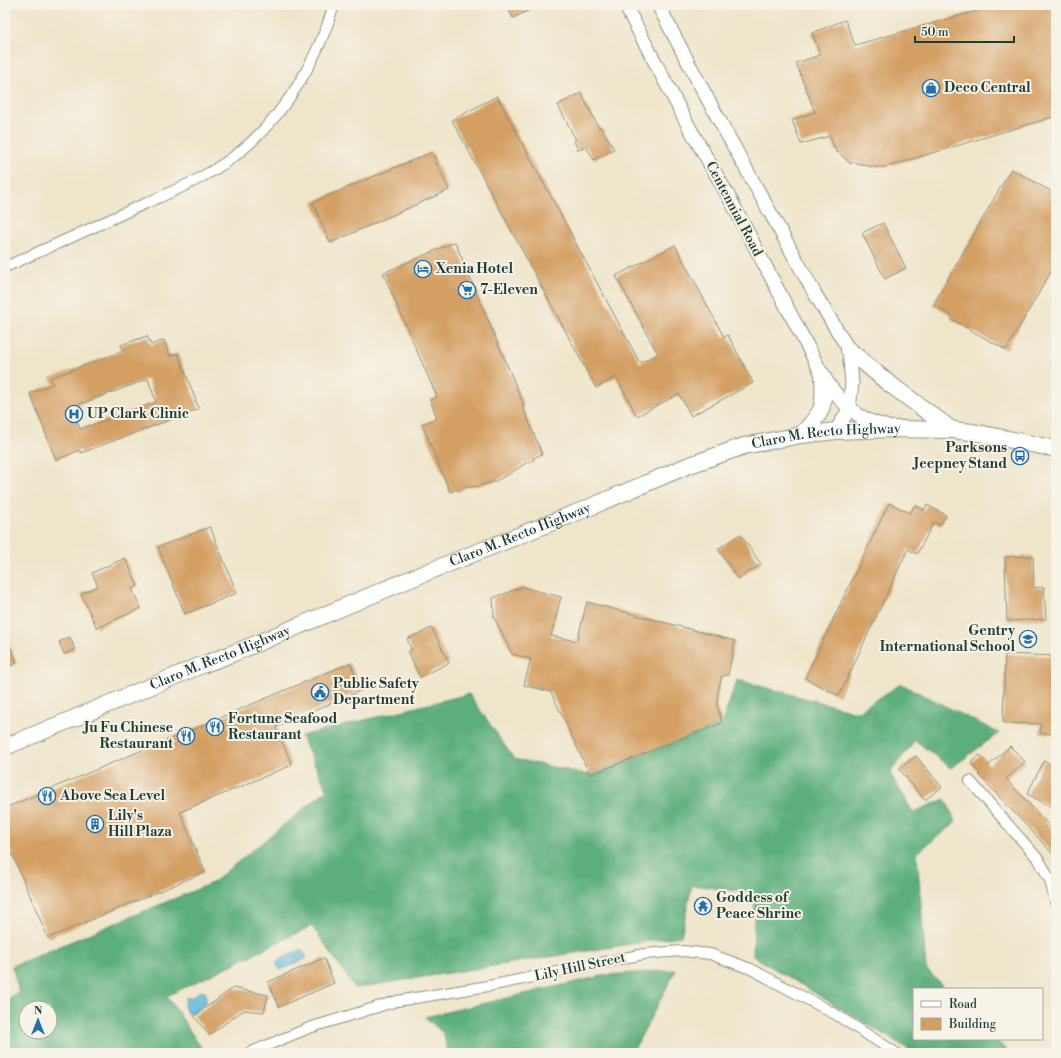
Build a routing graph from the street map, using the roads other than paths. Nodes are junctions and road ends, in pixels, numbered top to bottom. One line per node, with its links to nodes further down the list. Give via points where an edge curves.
1 (334, 5): 4 (street, via 310,64 298,85 266,127 247,146 189,183)
2 (625, 5): 6 (street, Centennial Road)
3 (658, 5): 5 (street, via 815,294)
4 (5, 267)
5 (849, 350): 7 (street, via 852,383); 9 (main road)
6 (823, 376): 7 (street, Centennial Road); 11 (main road, via 822,409)
7 (849, 409): 8 (street, Centennial Road, via 862,418); 10 (street)
8 (893, 429): 9 (main road, Claro M. Recto Highway); 10 (main road, Claro M. Recto Highway)
9 (952, 430): 12 (main road, Claro M. Recto Highway)
10 (836, 431): 11 (main road, Claro M. Recto Highway)
11 (801, 435): 13 (main road, Claro M. Recto Highway, via 744,446 687,466)
12 (1056, 449)
13 (5, 747)
14 (970, 781): 15 (street, via 1039,860 1050,880)
15 (1056, 905)
16 (249, 1053): 17 (street, Lily Hill Street, via 309,1028 397,1001 494,985 644,954 682,951 710,954 751,969 835,1014)
17 (896, 1053)

